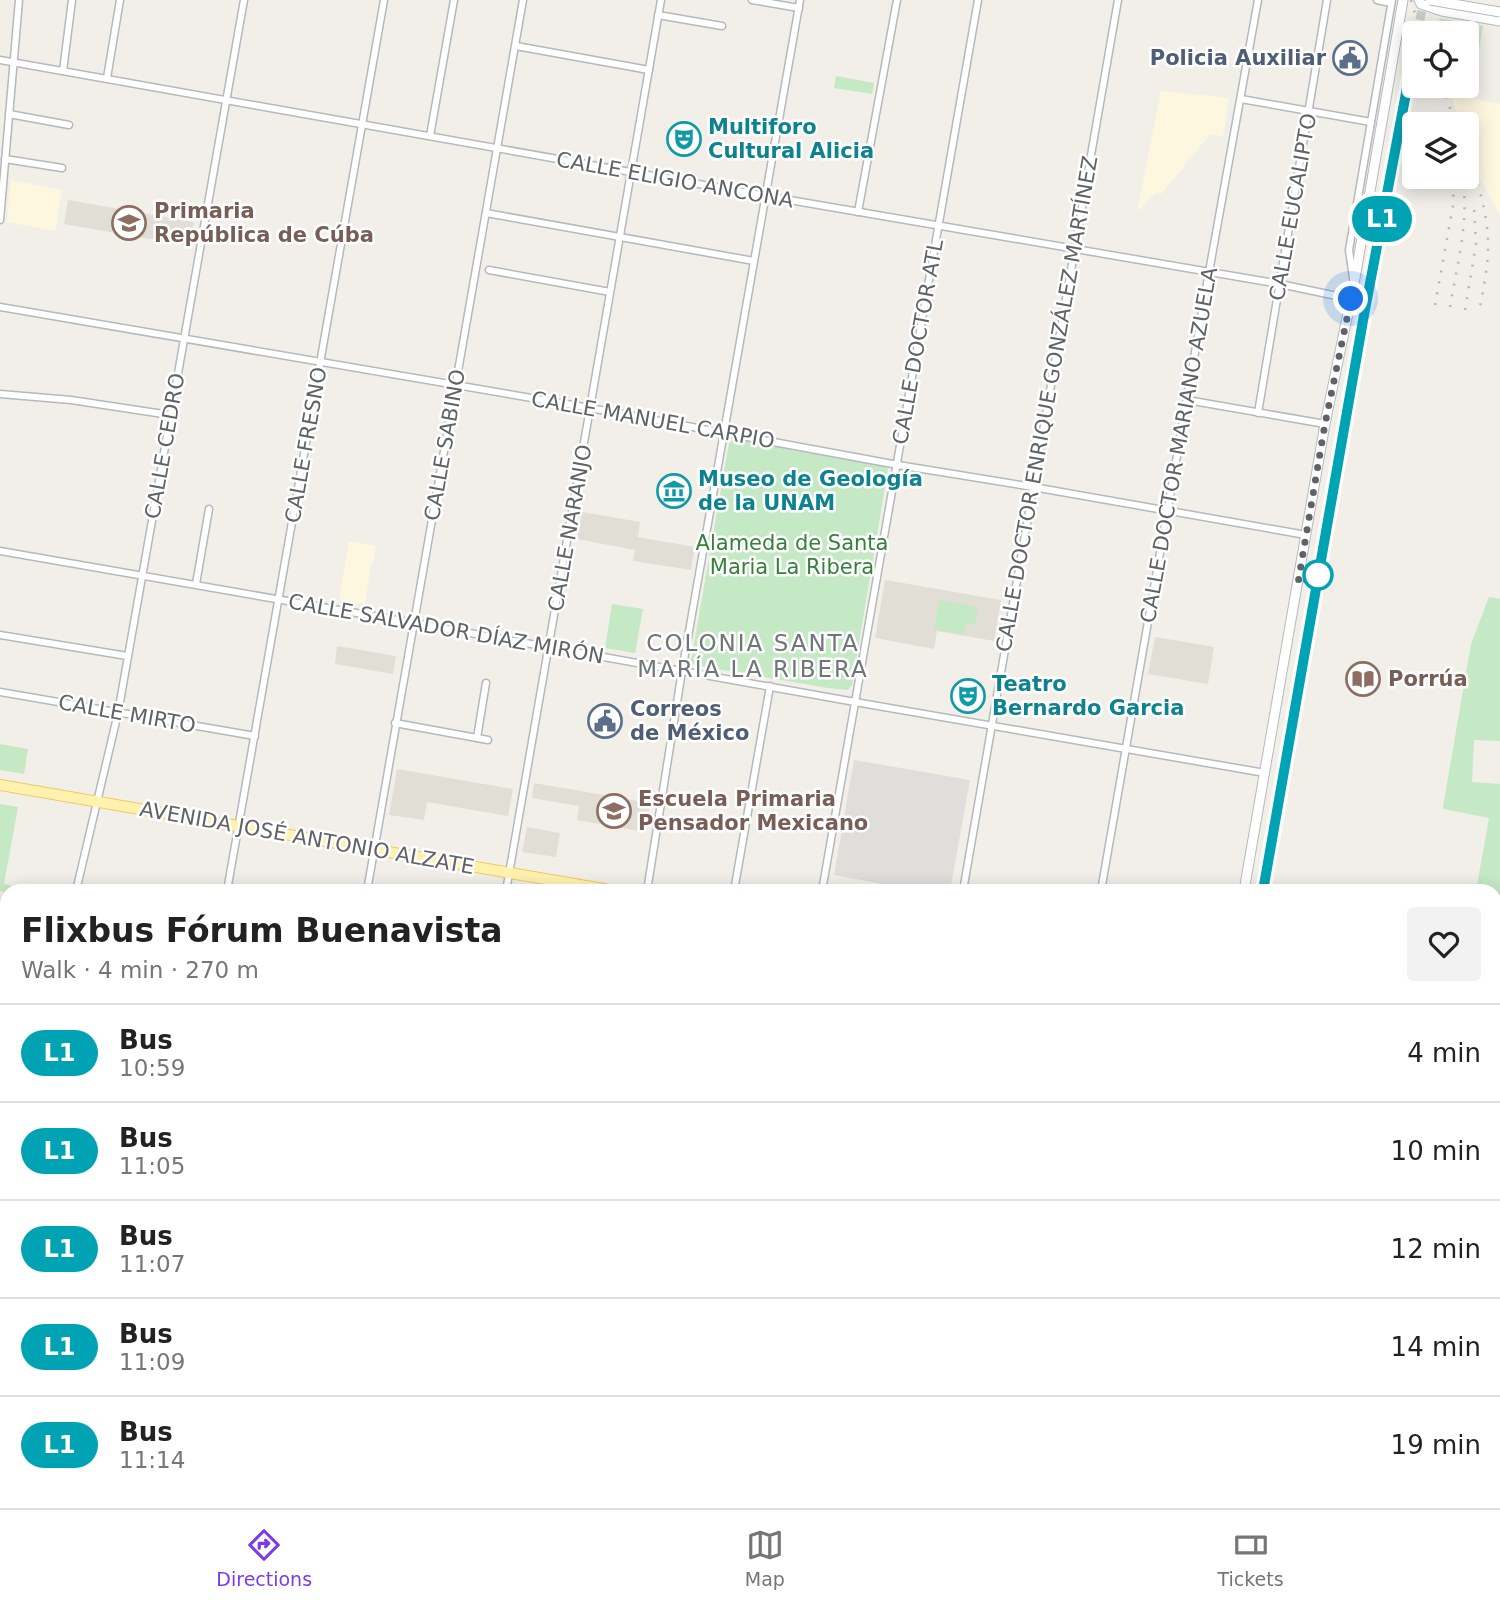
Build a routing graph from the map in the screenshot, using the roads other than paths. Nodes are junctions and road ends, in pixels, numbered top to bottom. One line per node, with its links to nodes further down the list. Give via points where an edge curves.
1 (19, 0): 29 (street)
2 (72, 0): 31 (street)
3 (120, 0): 32 (street)
4 (244, 0): 35 (street, CALLE CEDRO)
5 (384, 0): 39 (street, CALLE FRESNO)
6 (454, 0): 41 (street)
7 (523, 0): 27 (street, CALLE SABINO)
8 (661, 0): 23 (street, CALLE NARANJO)
9 (752, 0): 22 (street)
10 (897, 0): 48 (street)
11 (978, 0): 51 (street, CALLE DOCTOR ATL)
12 (1118, 0): 53 (street, CALLE DOCTOR ENRIQUE GONZÁLEZ MARTÍNEZ)
13 (1258, 0): 34 (street, CALLE DOCTOR MARIANO AZUELA)
14 (1327, 0): 36 (street, CALLE EUCALIPTO)
15 (1377, 0): 20 (street)
16 (1403, 0): 58 (main road)
17 (1419, 0): 24 (main road)
18 (1430, 0): 25 (main road, bridge)
19 (1469, 0): 24 (main road)
20 (1392, 1): 38 (street)
21 (1492, 1): 25 (main road, via 1490,14)
22 (800, 4): 47 (street)
23 (658, 15): 26 (street); 30 (street, CALLE NARANJO)
24 (1458, 15): 25 (main road)
25 (1499, 18)
26 (722, 26)
27 (516, 46): 30 (street); 42 (street, CALLE SABINO)
28 (0, 60): 29 (street, CALLE ELIGIO ANCONA)
29 (14, 62): 31 (street, CALLE ELIGIO ANCONA); 37 (street)
30 (649, 70): 45 (street, CALLE NARANJO)
31 (63, 71): 32 (street, CALLE ELIGIO ANCONA)
32 (107, 78): 35 (street, CALLE ELIGIO ANCONA)
33 (1405, 98): 114 (main road)
34 (1241, 99): 36 (street); 56 (street, CALLE DOCTOR MARIANO AZUELA)
35 (227, 100): 39 (street, CALLE ELIGIO ANCONA); 62 (street, CALLE CEDRO)
36 (1310, 111): 38 (street); 57 (street, CALLE EUCALIPTO)
37 (9, 114): 40 (street); 43 (street)
38 (1371, 122): 58 (street, via 1349,250)
39 (362, 123): 41 (street, CALLE ELIGIO ANCONA); 63 (street, CALLE FRESNO)
40 (69, 125)
41 (430, 136): 42 (street, CALLE ELIGIO ANCONA)
42 (498, 148): 45 (street, CALLE ELIGIO ANCONA); 49 (street, CALLE SABINO)
43 (5, 159): 44 (street); 46 (street)
44 (62, 168)
45 (632, 172): 47 (street, CALLE ELIGIO ANCONA); 52 (street, CALLE NARANJO)
46 (1, 189): 50 (street)
47 (766, 196): 48 (street, CALLE ELIGIO ANCONA); 54 (street)
48 (858, 212): 51 (street, CALLE ELIGIO ANCONA)
49 (486, 213): 52 (street); 64 (street, CALLE SABINO)
50 (0, 220)
51 (938, 225): 53 (street, CALLE ELIGIO ANCONA); 72 (street, CALLE DOCTOR ATL)
52 (620, 237): 54 (street); 59 (street, CALLE NARANJO)
53 (1075, 249): 56 (street, CALLE ELIGIO ANCONA); 73 (street, CALLE DOCTOR ENRIQUE GONZÁLEZ MARTÍNEZ)
54 (754, 261): 71 (street)
55 (489, 270): 59 (street)
56 (1209, 272): 57 (street, CALLE ELIGIO ANCONA); 66 (street, CALLE DOCTOR MARIANO AZUELA)
57 (1280, 284): 60 (street, CALLE ELIGIO ANCONA); 68 (street, CALLE EUCALIPTO)
58 (1354, 284): 60 (main road)
59 (610, 292): 67 (street, CALLE NARANJO)
60 (1351, 299): 70 (main road)
61 (0, 307): 62 (street, CALLE MANUEL CARPIO)
62 (184, 339): 63 (street, CALLE MANUEL CARPIO); 69 (street, CALLE CEDRO)
63 (320, 362): 64 (street, CALLE MANUEL CARPIO); 80 (street, CALLE FRESNO)
64 (456, 386): 67 (street, CALLE MANUEL CARPIO); 81 (street, CALLE SABINO)
65 (0, 394): 69 (street)
66 (1186, 400): 68 (street); 75 (street, CALLE DOCTOR MARIANO AZUELA)
67 (590, 408): 71 (street, CALLE MANUEL CARPIO); 83 (street, CALLE NARANJO)
68 (1258, 413): 70 (street)
69 (170, 415): 78 (street, CALLE CEDRO)
70 (1325, 424): 76 (main road)
71 (724, 434): 72 (street, CALLE MANUEL CARPIO); 85 (street)
72 (898, 465): 73 (street, CALLE MANUEL CARPIO); 89 (street, CALLE DOCTOR ATL)
73 (1033, 487): 75 (street, CALLE MANUEL CARPIO); 92 (street, CALLE DOCTOR ENRIQUE GONZÁLEZ MARTÍNEZ)
74 (209, 509): 79 (street)
75 (1168, 511): 76 (street, CALLE MANUEL CARPIO); 96 (street, CALLE DOCTOR MARIANO AZUELA)
76 (1306, 535): 97 (main road)
77 (0, 551): 78 (street, CALLE SALVADOR DÍAZ MIRÓN)
78 (141, 576): 79 (street, CALLE SALVADOR DÍAZ MIRÓN); 84 (street, CALLE CEDRO)
79 (196, 584): 80 (street, CALLE SALVADOR DÍAZ MIRÓN)
80 (279, 599): 81 (street, CALLE SALVADOR DÍAZ MIRÓN); 93 (street, CALLE FRESNO)
81 (414, 623): 83 (street, CALLE SALVADOR DÍAZ MIRÓN); 91 (street, CALLE SABINO)
82 (0, 635): 84 (street)
83 (550, 647): 85 (street, CALLE SALVADOR DÍAZ MIRÓN); 102 (street, CALLE NARANJO)
84 (127, 656): 90 (street, CALLE CEDRO)
85 (682, 671): 87 (street, CALLE SALVADOR DÍAZ MIRÓN); 108 (street)
86 (486, 683): 94 (street)
87 (770, 686): 89 (street, CALLE SALVADOR DÍAZ MIRÓN); 109 (street)
88 (0, 692): 90 (street, CALLE MIRTO)
89 (855, 702): 92 (street, CALLE SALVADOR DÍAZ MIRÓN); 110 (street, CALLE DOCTOR ATL)
90 (118, 713): 93 (street, CALLE MIRTO); 99 (street, CALLE CEDRO)
91 (395, 723): 94 (street); 101 (street, CALLE SABINO)
92 (991, 726): 96 (street, CALLE SALVADOR DÍAZ MIRÓN); 111 (street, CALLE DOCTOR ENRIQUE GONZÁLEZ MARTÍNEZ)
93 (255, 736): 100 (street, CALLE FRESNO)
94 (477, 738): 95 (street)
95 (488, 740)
96 (1125, 748): 97 (street, CALLE SALVADOR DÍAZ MIRÓN); 112 (street, CALLE DOCTOR MARIANO AZUELA)
97 (1265, 773): 113 (main road)
98 (0, 785): 99 (main road, AVENIDA JOSÉ ANTONIO ALZATE)
99 (96, 802): 100 (main road, AVENIDA JOSÉ ANTONIO ALZATE); 103 (street, CALLE CEDRO)
100 (238, 826): 101 (main road, AVENIDA JOSÉ ANTONIO ALZATE); 104 (street, CALLE FRESNO)
101 (374, 849): 102 (main road, AVENIDA JOSÉ ANTONIO ALZATE); 105 (street, CALLE SABINO)
102 (509, 873): 106 (street, CALLE NARANJO); 107 (main road, AVENIDA JOSÉ ANTONIO ALZATE)
103 (78, 884)
104 (228, 884)
105 (368, 884)
106 (507, 884)
107 (574, 884)
108 (648, 884)
109 (735, 884)
110 (823, 884)
111 (964, 884)
112 (1102, 884)
113 (1245, 884)
114 (1265, 884)

